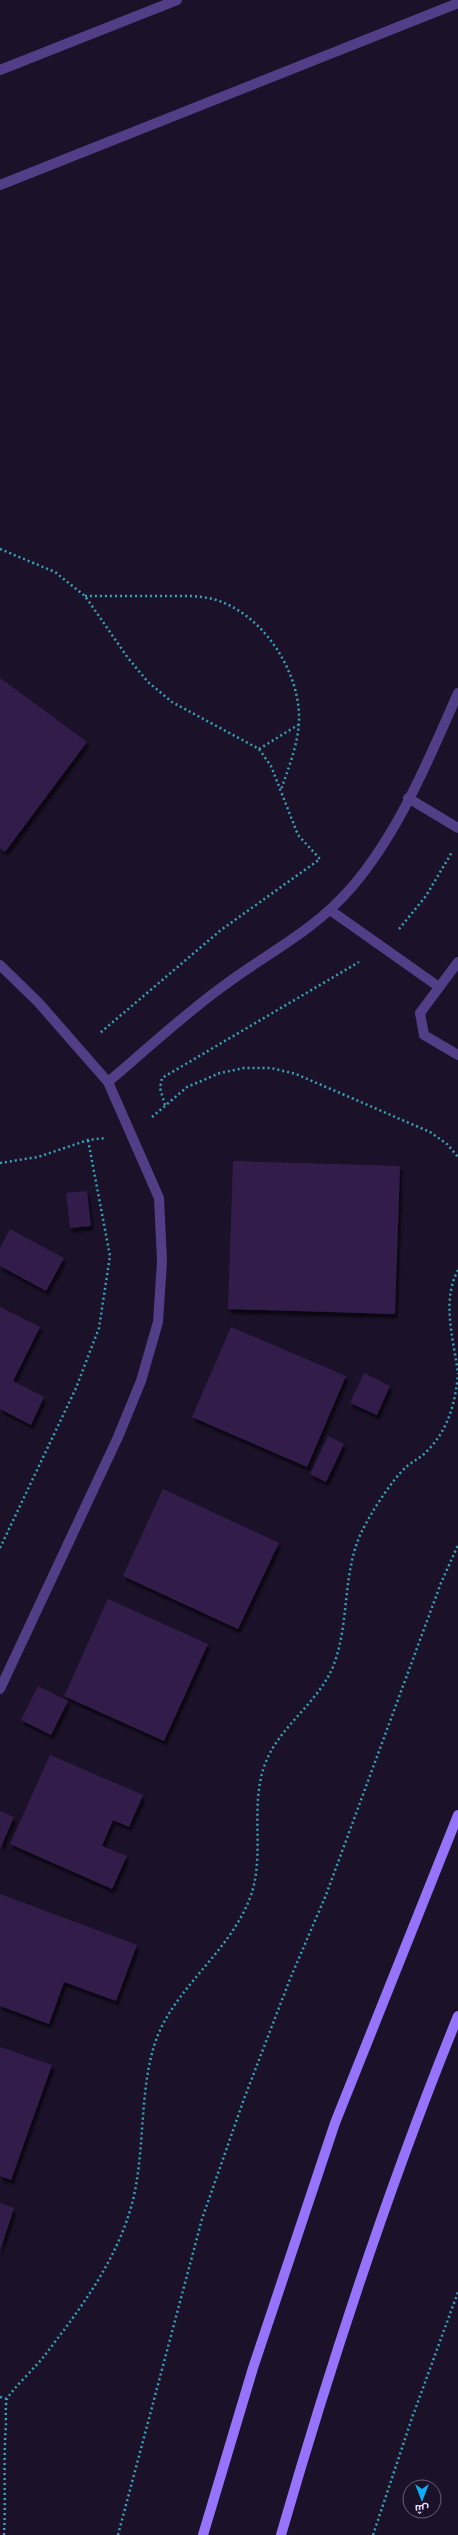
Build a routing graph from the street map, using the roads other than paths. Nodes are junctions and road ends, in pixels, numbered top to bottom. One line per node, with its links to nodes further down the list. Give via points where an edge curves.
1 (177, 0): 3 (street)
2 (458, 3): 4 (street)
3 (0, 70)
4 (0, 185)
5 (458, 693): 6 (street)
6 (408, 798): 7 (street); 8 (street, via 370,865)
7 (458, 828)
8 (330, 910): 11 (street); 13 (street, via 283,947 222,987)
9 (458, 962): 11 (street)
10 (0, 965): 13 (street, via 38,1002)
11 (439, 987): 12 (street, via 420,1013 424,1035)
12 (458, 1055)
13 (108, 1082): 14 (street, via 159,1198 162,1262 158,1322 141,1381 118,1437)
14 (0, 1689)
15 (458, 1815): 17 (street, via 335,2123 260,2346)
16 (458, 2016): 18 (street, via 393,2186 342,2333)
17 (203, 2535)
18 (281, 2535)

